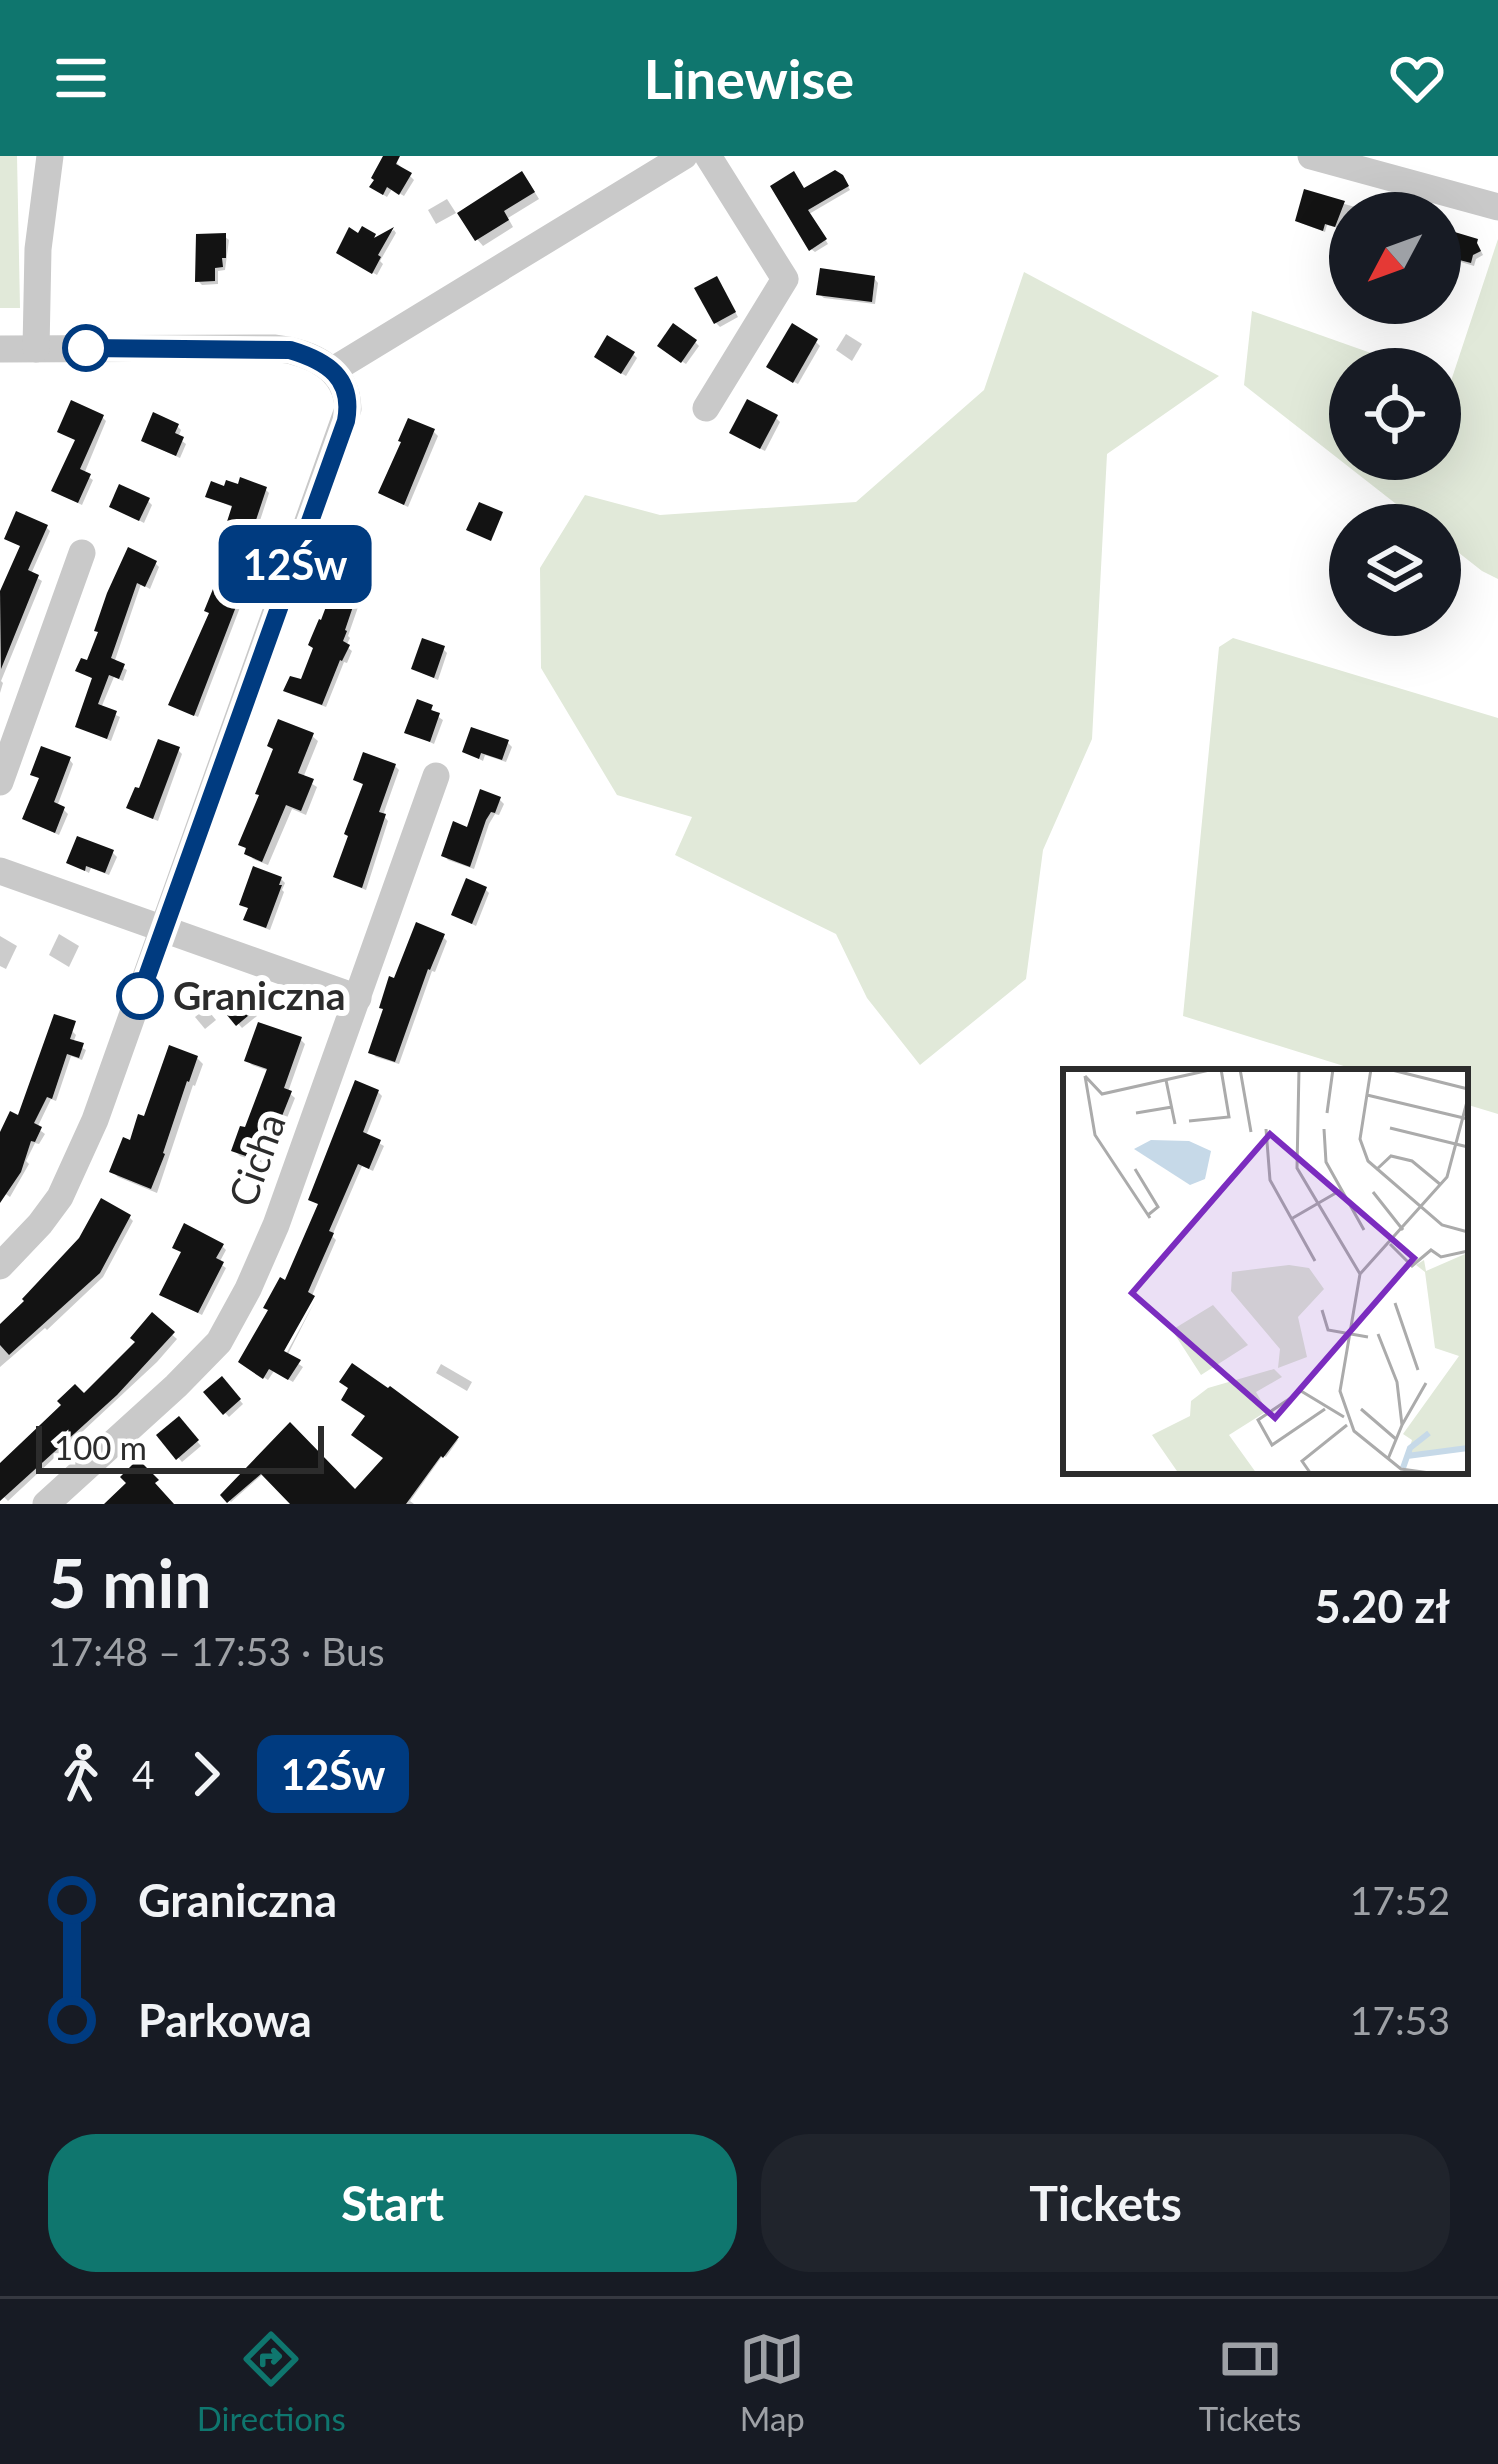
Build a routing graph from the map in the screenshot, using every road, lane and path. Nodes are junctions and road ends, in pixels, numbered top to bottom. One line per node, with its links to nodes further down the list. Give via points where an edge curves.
1 (50, 156): 7 (street)
2 (684, 156): 8 (street)
3 (708, 156): 9 (street, via 785,279)
4 (1311, 156): 5 (street)
5 (1498, 207)
6 (0, 349): 7 (street)
7 (36, 349): 8 (street, via 274,348)
8 (332, 370): 14 (street, via 346,389 346,421)
9 (706, 408)
10 (82, 553): 12 (street)
11 (436, 776): 15 (street, Cicha)
12 (0, 782)
13 (0, 872): 14 (street)
14 (164, 931): 15 (street); 16 (street, via 59,1197)
15 (358, 998): 17 (street, Cicha, via 276,1225 219,1342)
16 (0, 1266)
17 (46, 1504)

